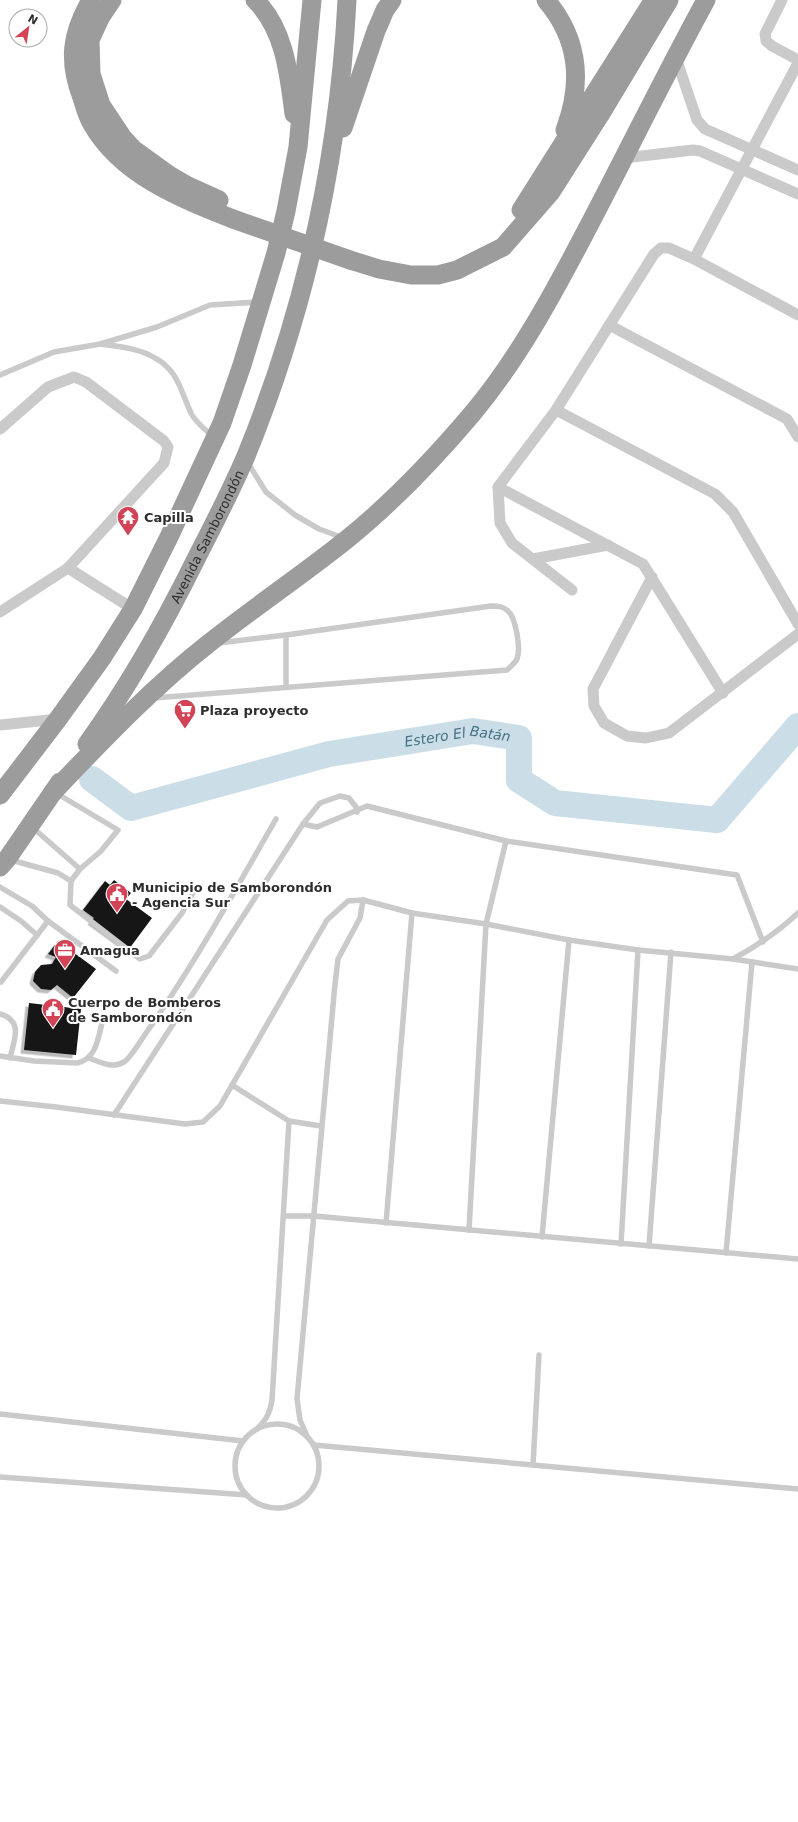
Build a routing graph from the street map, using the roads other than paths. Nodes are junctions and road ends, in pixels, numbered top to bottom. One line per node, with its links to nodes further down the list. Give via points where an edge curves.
1 (91, 0): 22 (highway, via 82,15 74,40 73,67 92,124 109,148 133,169 163,189)
2 (112, 0): 22 (highway, via 90,40 91,74 101,105 133,149 169,175)
3 (255, 0): 14 (highway, via 272,24 288,69)
4 (312, 0): 14 (highway)
5 (347, 0): 17 (highway)
6 (392, 0): 17 (highway, via 376,32)
7 (546, 0): 21 (highway, via 560,19 573,49 576,65 574,101 558,148)
8 (654, 0): 21 (highway)
9 (669, 0): 23 (highway, via 551,192 503,247 462,268 438,275 411,275 379,269)
10 (706, 0): 12 (highway)
11 (782, 0): 13 (street, via 765,34 766,41)
12 (676, 58): 15 (street, via 697,120 704,129); 16 (highway)
13 (798, 62): 15 (street)
14 (298, 147): 25 (highway, via 276,253)
15 (753, 150): 18 (street); 19 (street)
16 (624, 158): 18 (street, via 693,150); 36 (highway, via 568,266 508,369 435,454 397,494)
17 (329, 168): 34 (highway, Avenida Samborondón, via 310,261 280,360)
18 (742, 169): 20 (street); 24 (street)
19 (798, 170)
20 (798, 194)
21 (530, 200): 23 (highway, via 515,219 491,240 458,258 438,264 398,264)
22 (235, 213): 23 (highway)
23 (352, 256)
24 (694, 259): 26 (street); 27 (street, via 669,248 661,248 654,254)
25 (261, 302): 28 (lane, via 210,305 158,327); 33 (highway)
26 (798, 315)
27 (609, 325): 30 (street); 32 (street, via 787,419)
28 (100, 344): 29 (lane, via 54,352); 33 (lane, via 140,351 167,366 177,378 192,415)
29 (0, 375)
30 (556, 410): 35 (street); 44 (street, via 715,494 732,512)
31 (0, 429): 39 (street, via 48,387 74,377 86,382 164,441 168,447 164,463)
32 (798, 437)
33 (215, 440): 42 (highway)
34 (245, 457): 36 (lane, via 266,492 295,515); 53 (highway, Avenida Samborondón, via 155,637 96,732)
35 (498, 487): 37 (street); 38 (street, via 500,523 512,543)
36 (347, 539): 47 (highway)
37 (608, 546): 38 (street); 40 (street, via 643,564)
38 (533, 559): 41 (street)
39 (68, 568): 42 (street); 43 (street)
40 (652, 577): 49 (street); 49 (street, via 593,689 594,706 604,723 627,736 646,738 669,733)
41 (572, 590)
42 (133, 609): 51 (highway)
43 (0, 612)
44 (798, 624)
45 (798, 634): 49 (street)
46 (286, 635): 47 (lane); 48 (lane); 48 (lane, via 501,606 513,616 519,649 517,659 507,670)
47 (208, 644): 50 (highway)
48 (286, 687): 50 (lane)
49 (723, 693)
50 (143, 699): 53 (highway)
51 (58, 719): 52 (street); 54 (highway)
52 (0, 725)
53 (53, 792): 58 (highway, Avenida Samborondón); 61 (lane, via 118,830 102,852)
54 (0, 795)
55 (357, 812): 57 (lane, via 318,827); 57 (lane, via 349,798 340,796 320,803); 59 (lane, via 368,806)
56 (276, 819): 85 (lane, via 200,952 125,1062 107,1065)
57 (303, 824): 88 (lane)
58 (31, 825): 60 (highway, Avenida Samborondón); 61 (lane)
59 (506, 841): 70 (lane); 73 (lane, via 737,875)
60 (4, 863): 62 (lane, via 58,874)
61 (80, 869): 62 (lane)
62 (71, 881): 64 (lane, via 70,906 140,959 149,956 182,913)
63 (0, 887): 69 (lane, via 32,906)
64 (195, 889)
65 (363, 900): 67 (lane); 86 (lane, via 348,901 327,920); 90 (lane, via 360,918 338,959)
66 (0, 908): 71 (lane, via 22,921)
67 (412, 913): 70 (lane); 93 (lane)
68 (798, 913): 73 (lane, via 779,931)
69 (48, 921): 71 (lane); 79 (lane)
70 (486, 924): 72 (lane); 94 (lane)
71 (37, 935): 80 (lane)
72 (569, 940): 74 (lane); 95 (lane)
73 (762, 942): 76 (lane)
74 (638, 950): 75 (lane); 96 (lane)
75 (671, 952): 76 (lane); 97 (lane)
76 (733, 959): 77 (lane)
77 (752, 962): 78 (lane); 98 (lane)
78 (798, 969)
79 (116, 971)
80 (1, 982)
81 (0, 1014): 84 (lane, via 13,1020 16,1027)
82 (102, 1023): 85 (lane, via 95,1050)
83 (0, 1056): 84 (lane)
84 (10, 1058): 85 (lane, via 77,1063)
85 (89, 1058)
86 (232, 1085): 88 (lane, via 220,1106 203,1122 185,1124); 89 (lane)
87 (0, 1101): 88 (lane)
88 (114, 1115)
89 (289, 1121): 90 (lane); 91 (lane)
90 (322, 1126): 92 (lane)
91 (284, 1216): 92 (lane); 102 (lane, via 272,1400 270,1412)
92 (314, 1216): 93 (lane); 103 (lane, via 298,1399 300,1420)
93 (386, 1223): 94 (lane)
94 (469, 1230): 95 (lane)
95 (542, 1236): 96 (lane)
96 (621, 1244): 97 (lane)
97 (649, 1246): 98 (lane)
98 (726, 1253): 99 (lane)
99 (798, 1259)
100 (539, 1355): 106 (lane)
101 (0, 1414): 104 (lane)
102 (257, 1429): 103 (lane, via 273,1424 284,1424 295,1427); 104 (lane)
103 (308, 1438): 105 (lane)
104 (243, 1442): 109 (lane, via 237,1453 235,1470 238,1481)
105 (314, 1445): 106 (lane); 109 (lane, via 320,1462 319,1473 316,1484 302,1501 292,1506 270,1508)
106 (533, 1465): 108 (lane)
107 (0, 1477): 109 (lane)
108 (798, 1489)
109 (247, 1495)

